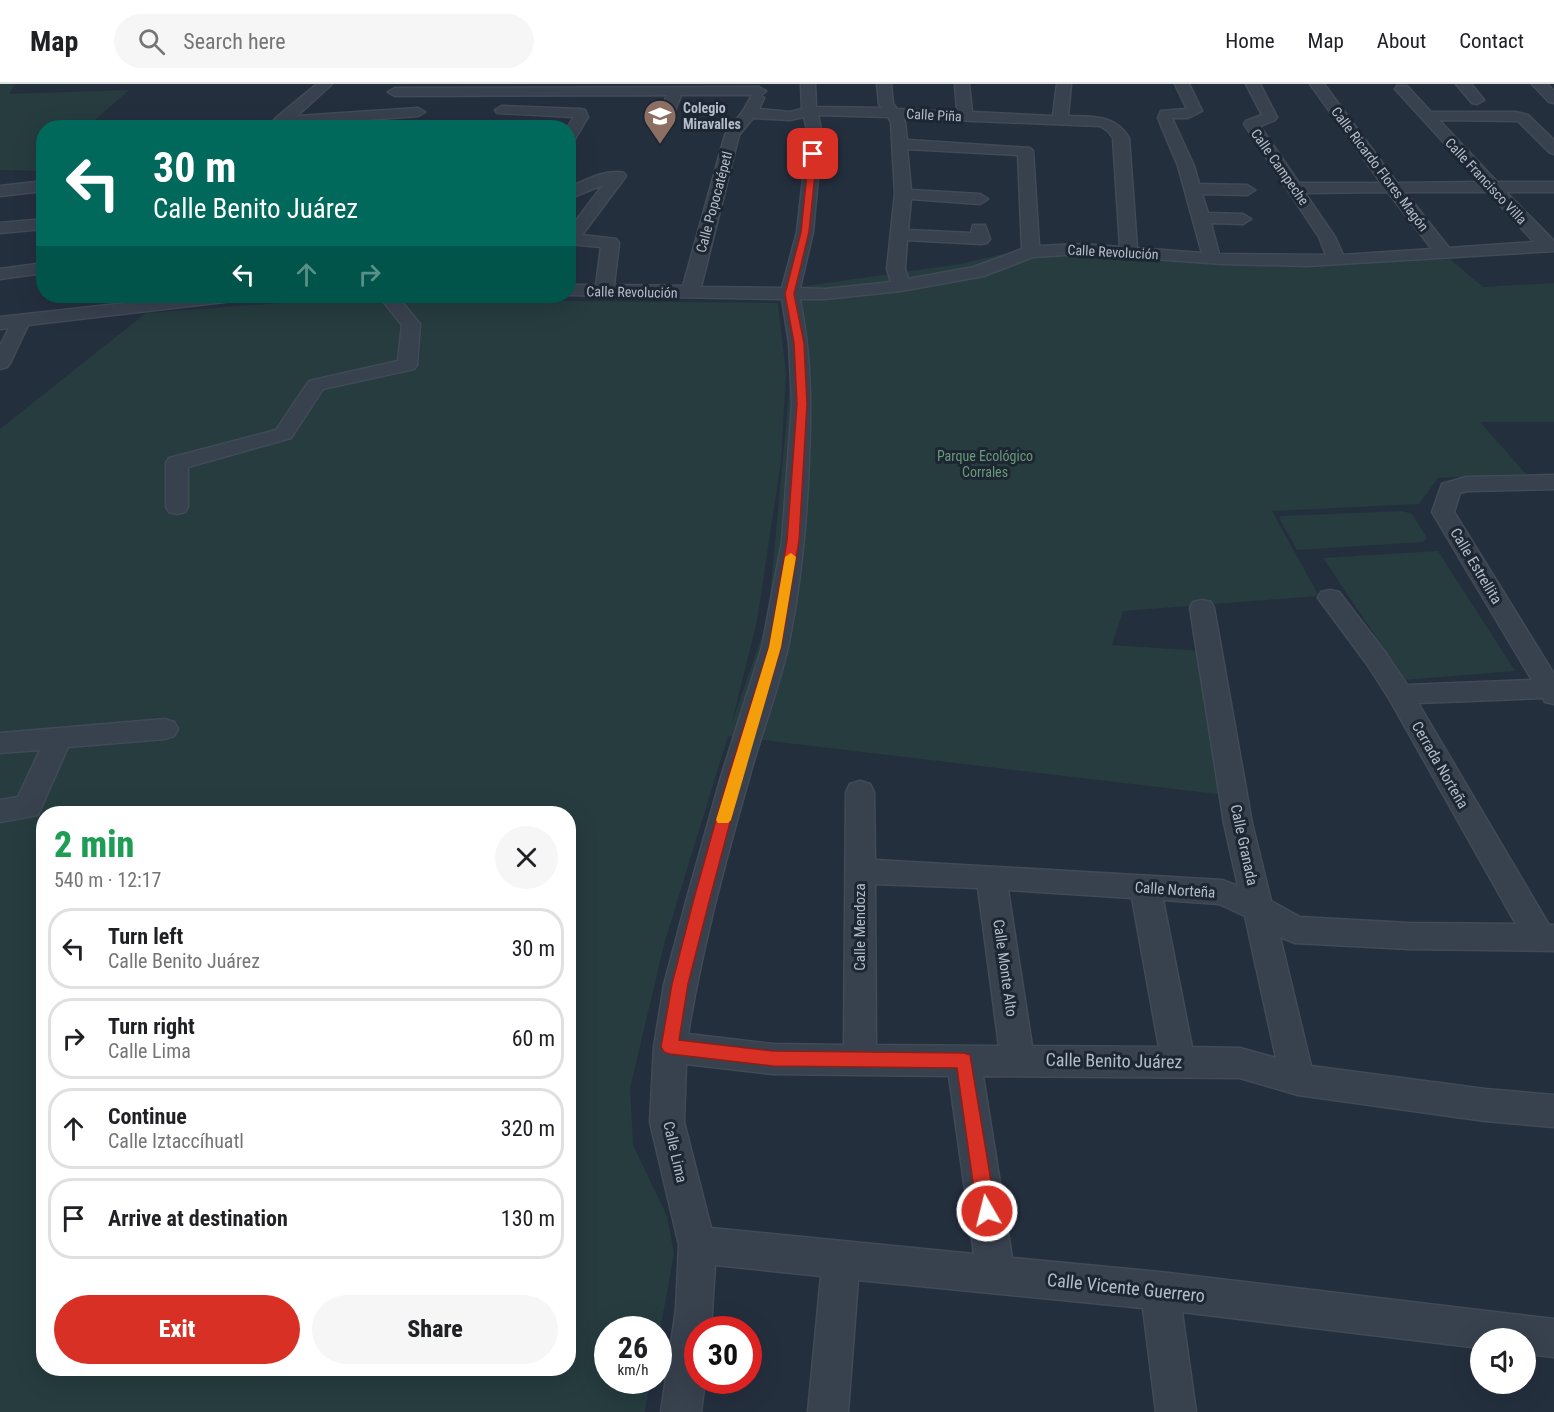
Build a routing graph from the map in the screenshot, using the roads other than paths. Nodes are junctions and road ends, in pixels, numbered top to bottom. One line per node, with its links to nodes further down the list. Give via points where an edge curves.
1 (325, 84): 26 (street)
2 (808, 84): 18 (street)
3 (884, 84): 20 (street)
4 (962, 84): 24 (street)
5 (1064, 84): 28 (street)
6 (1182, 84): 39 (street, via 1195,111 1166,114 1166,118)
7 (1253, 84): 37 (street, Calle Campeche, via 1270,117 1251,124)
8 (1317, 84): 38 (street, Calle Ricardo Flores Magón)
9 (1463, 84): 17 (street)
10 (1539, 84): 16 (street)
11 (397, 88): 15 (street); 22 (street)
12 (759, 88): 14 (street); 21 (street, Calle Popocatépetl)
13 (1401, 89): 25 (street, Calle Francisco Villa)
14 (676, 91): 15 (street); 23 (street)
15 (511, 92): 29 (street, via 500,115 580,113)
16 (1554, 99)
17 (1477, 100)
18 (812, 111): 20 (street, Calle Piña); 21 (street, Calle Piña, via 790,116); 65 (street, via 815,135 805,232)
19 (418, 112): 22 (street)
20 (890, 112): 24 (street, Calle Piña); 30 (street, via 898,122)
21 (750, 113): 64 (street, Calle Popocatépetl, via 732,135)
22 (379, 114): 27 (street)
23 (666, 116)
24 (965, 116): 28 (street, Calle Piña)
25 (1425, 116): 31 (street, via 1523,118); 35 (street, Calle Francisco Villa)
26 (283, 120)
27 (318, 120)
28 (1060, 120): 55 (street, Calle Piña, via 1101,122 1116,128 1121,138)
29 (576, 125)
30 (899, 144): 43 (street); 54 (street, via 1025,152)
31 (1552, 145)
32 (578, 174): 33 (street)
33 (618, 176): 40 (street); 50 (street)
34 (36, 187): 42 (street)
35 (1492, 187): 36 (street); 38 (street); 53 (street, Calle Francisco Villa)
36 (1554, 187)
37 (1295, 188): 38 (street); 58 (street, Calle Campeche)
38 (1393, 188): 56 (street, Calle Ricardo Flores Magón)
39 (1192, 189): 41 (street); 45 (street)
40 (576, 190)
41 (1247, 190)
42 (0, 191)
43 (903, 194): 44 (street); 51 (street)
44 (980, 199)
45 (1199, 218): 46 (street); 57 (street)
46 (1243, 219)
47 (36, 225): 48 (street)
48 (0, 228)
49 (979, 229): 51 (street, via 981,239)
50 (576, 231)
51 (900, 235): 61 (street, via 896,269)
52 (576, 239): 63 (street, via 610,243)
53 (1551, 246): 56 (street, Calle Revolución)
54 (1031, 252): 55 (street, Calle Revolución, via 1083,249); 61 (street, Calle Revolución, via 978,272)
55 (1129, 253): 57 (street, Calle Revolución)
56 (1444, 253): 58 (street, Calle Revolución)
57 (1212, 258): 58 (street, Calle Revolución)
58 (1337, 260)
59 (36, 269): 60 (street)
60 (0, 274)
61 (901, 286): 65 (street, Calle Revolución)
62 (576, 290): 63 (street, Calle Revolución)
63 (604, 291): 64 (street, Calle Revolución)
64 (690, 293): 65 (street, Calle Revolución)
65 (790, 294): 87 (street, Calle Lima, via 799,343 802,404 793,541 775,647 701,902 680,984)
66 (166, 303): 68 (street)
67 (394, 303): 72 (street, via 411,324 407,365 316,385 284,434 177,463)
68 (21, 320): 69 (street); 70 (street)
69 (0, 323)
70 (0, 363)
71 (1552, 484): 75 (street, Calle Estrellita, via 1466,484 1450,489 1443,512)
72 (177, 507)
73 (1330, 598): 76 (street, Cerrada Norteña)
74 (1202, 608): 85 (street, Calle Granada, via 1238,823)
75 (1553, 690): 76 (street)
76 (1400, 695): 86 (street, Cerrada Norteña)
77 (165, 729): 78 (street)
78 (58, 739): 79 (street); 81 (street, via 28,807)
79 (0, 743)
80 (860, 792): 82 (street, Calle Mendoza)
81 (0, 810)
82 (860, 871): 83 (street, Calle Norteña); 89 (street, Calle Mendoza)
83 (991, 877): 84 (street, Calle Norteña); 88 (street, Calle Monte Alto)
84 (1145, 887): 85 (street, Calle Norteña, via 1222,892); 91 (street)
85 (1257, 908): 86 (street, Calle Norteña, via 1295,930); 92 (street, Calle Granada)
86 (1547, 938)
87 (670, 1047): 89 (street, Calle Benito Juárez, via 773,1059); 94 (street, Calle Lima, via 667,1122)
88 (1018, 1060): 90 (street, Calle Benito Juárez); 91 (street, Calle Benito Juárez)
89 (860, 1061): 90 (street, Calle Benito Juárez)
90 (964, 1061): 96 (street)
91 (1178, 1062): 92 (street, Calle Benito Juárez, via 1240,1064)
92 (1298, 1080): 93 (street, Calle Benito Juárez)
93 (1554, 1111)
94 (697, 1245): 95 (street, Calle Vicente Guerrero); 99 (street, Calle Lima, via 695,1309)
95 (841, 1257): 96 (street, Calle Vicente Guerrero); 100 (street)
96 (996, 1275): 97 (street, Calle Vicente Guerrero)
97 (1160, 1291): 98 (street, Calle Vicente Guerrero); 101 (street)
98 (1554, 1338)
99 (681, 1412)
100 (828, 1412)
101 (1176, 1412)

